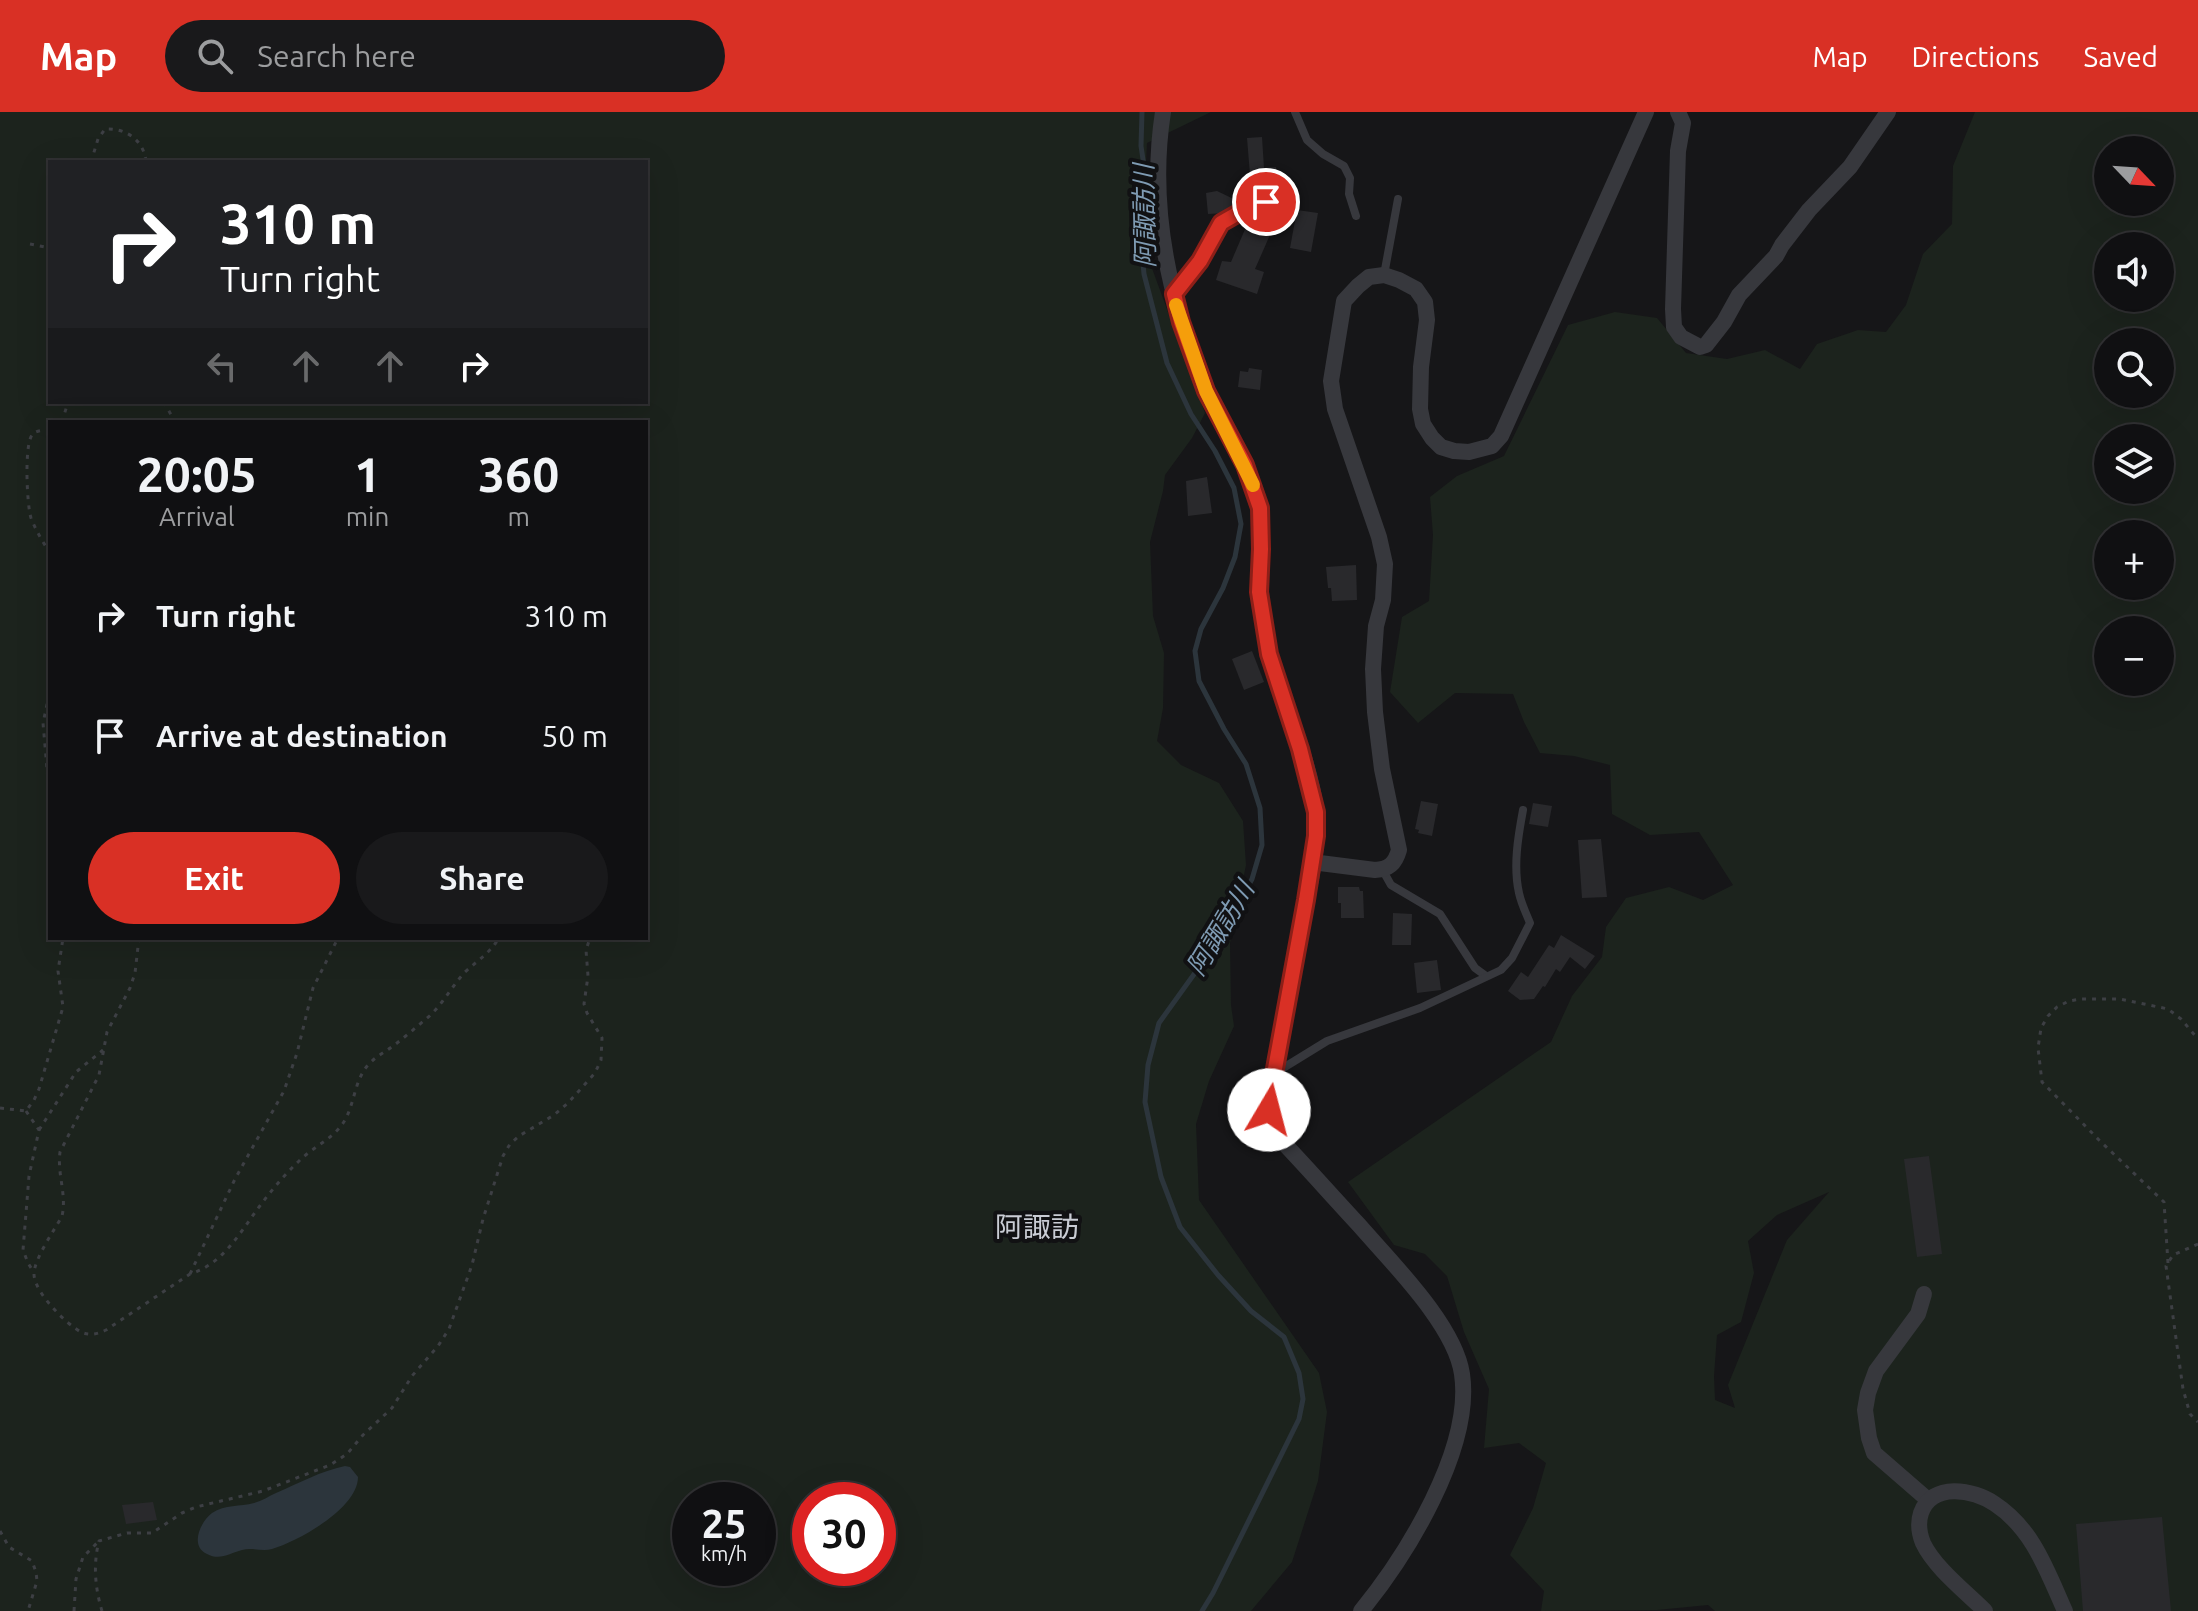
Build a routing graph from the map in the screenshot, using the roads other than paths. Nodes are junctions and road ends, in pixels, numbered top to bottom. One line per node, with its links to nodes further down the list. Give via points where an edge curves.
1 (1163, 112): 10 (street, via 1160,227)
2 (1295, 112): 8 (lane, via 1307,140 1344,166)
3 (1646, 112): 9 (street, via 1492,446 1469,452 1441,447 1423,424 1419,392 1425,302 1416,289)
4 (1678, 112): 5 (street, via 1683,123 1674,327 1700,347 1850,167)
5 (1888, 112)
6 (1398, 199): 9 (lane)
7 (1281, 207): 10 (lane, via 1266,202 1221,223)
8 (1356, 216)
9 (1384, 275): 13 (street, via 1369,277 1344,301 1331,381 1335,409 1385,564 1374,684 1382,769 1399,850 1396,861)
10 (1174, 294): 12 (street, via 1206,391 1245,465 1260,508 1259,592 1269,654 1316,812)
11 (1523, 810): 14 (lane, via 1517,875 1530,923 1512,958)
12 (1312, 862): 13 (street); 15 (street)
13 (1382, 869): 14 (lane, via 1391,885 1440,914 1475,968)
14 (1486, 976): 15 (lane, via 1420,1008 1327,1041)
15 (1274, 1074): 18 (street, via 1269,1110 1276,1135 1429,1308 1462,1373 1457,1434 1434,1496)
16 (1924, 1294): 17 (street, via 1918,1314 1876,1371 1865,1410 1874,1453)
17 (1927, 1499): 19 (street, via 1920,1515 1923,1544); 20 (street, via 1956,1491 1997,1505 2036,1546)
18 (1361, 1611)
19 (1985, 1611)
20 (2065, 1611)

